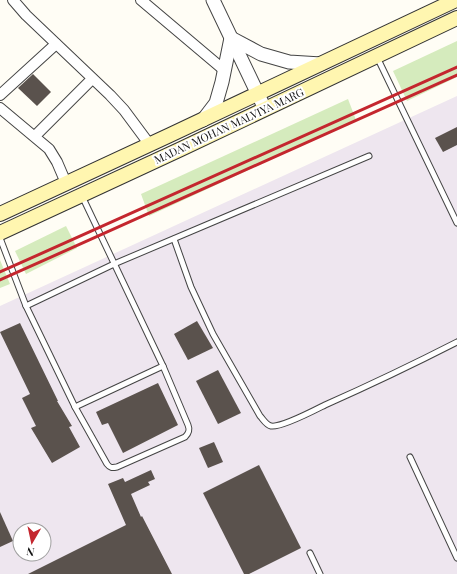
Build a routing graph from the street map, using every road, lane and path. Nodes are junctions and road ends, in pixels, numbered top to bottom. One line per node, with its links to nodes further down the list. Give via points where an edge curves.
1 (13, 0): 7 (street)
2 (141, 0): 10 (street)
3 (213, 0): 6 (street)
4 (456, 0): 9 (main road, MADAN MOHAN MALVIYA MARG)
5 (457, 18): 8 (main road, MADAN MOHAN MALVIYA MARG)
6 (231, 38): 9 (street, via 261,54 289,62); 10 (street); 12 (street)
7 (56, 44): 11 (street); 13 (street)
8 (376, 56): 15 (main road, MADAN MOHAN MALVIYA MARG); 23 (lane)
9 (321, 64): 12 (main road, MADAN MOHAN MALVIYA MARG)
10 (224, 70): 16 (street, via 216,102)
11 (92, 79): 17 (street); 18 (street, via 124,110)
12 (258, 94): 15 (street); 16 (main road, MADAN MOHAN MALVIYA MARG)
13 (0, 95)
14 (0, 108): 17 (street)
15 (266, 109): 21 (main road, MADAN MOHAN MALVIYA MARG)
16 (203, 120): 18 (main road, MADAN MOHAN MALVIYA MARG)
17 (35, 136): 20 (street, via 57,162)
18 (150, 145): 20 (main road, MADAN MOHAN MALVIYA MARG)
19 (369, 156): 26 (lane)
20 (66, 183): 22 (main road, MADAN MOHAN MALVIYA MARG)
21 (82, 195): 24 (main road, MADAN MOHAN MALVIYA MARG); 27 (lane)
22 (0, 214)
23 (457, 223)
24 (0, 233)
25 (0, 238): 28 (lane)
26 (174, 239): 27 (lane); 29 (lane, via 191,287 213,334 260,416 271,426 305,415)
27 (114, 264): 28 (lane); 30 (lane)
28 (26, 306): 31 (lane)
29 (457, 342)
30 (163, 366): 31 (lane); 31 (lane, via 188,425 188,434 185,437 112,468 107,464)
31 (75, 408)
32 (410, 457): 34 (lane)
33 (310, 554): 35 (lane)
34 (457, 558)
35 (320, 574)

